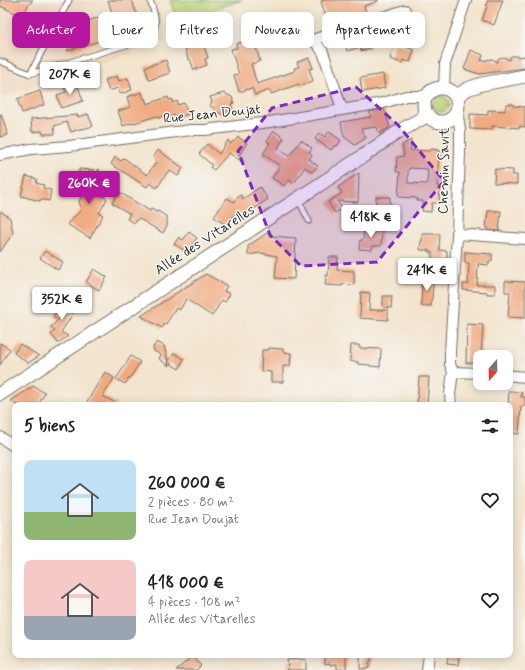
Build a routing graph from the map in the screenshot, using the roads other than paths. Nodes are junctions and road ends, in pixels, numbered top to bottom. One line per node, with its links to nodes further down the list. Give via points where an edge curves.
1 (69, 0): 8 (lane)
2 (150, 0): 8 (lane, via 156,20 154,30 146,39)
3 (466, 0): 10 (street, via 445,64)
4 (405, 10): 5 (street)
5 (314, 39)
6 (314, 42): 13 (street, via 323,52)
7 (0, 61): 8 (lane)
8 (30, 74)
9 (525, 76): 12 (main road, via 467,89)
10 (444, 88): 11 (main road, via 432,90); 12 (main road, via 453,93)
11 (426, 96): 13 (street, Rue Jean Doujat, via 406,96 383,103); 14 (main road, via 424,104)
12 (456, 103): 14 (main road, via 453,116 444,121); 18 (street, Chemin Savit, via 461,139)
13 (342, 109): 15 (street, Rue Jean Doujat, via 270,122 31,149)
14 (428, 115): 16 (main road, Allée des Vitarelles)
15 (0, 155)
16 (298, 198): 17 (lane); 24 (main road, Allée des Vitarelles)
17 (309, 221)
18 (457, 234): 19 (street, Chemin Savit); 20 (street, Chemin Savit, via 450,352)
19 (525, 239)
20 (453, 372): 21 (street); 25 (street, Chemin Savit)
21 (473, 373)
22 (513, 376): 23 (street)
23 (525, 377)
24 (0, 394)
25 (451, 402)
26 (0, 437): 27 (street)
27 (12, 445)
28 (429, 658): 29 (street)
29 (427, 670)

